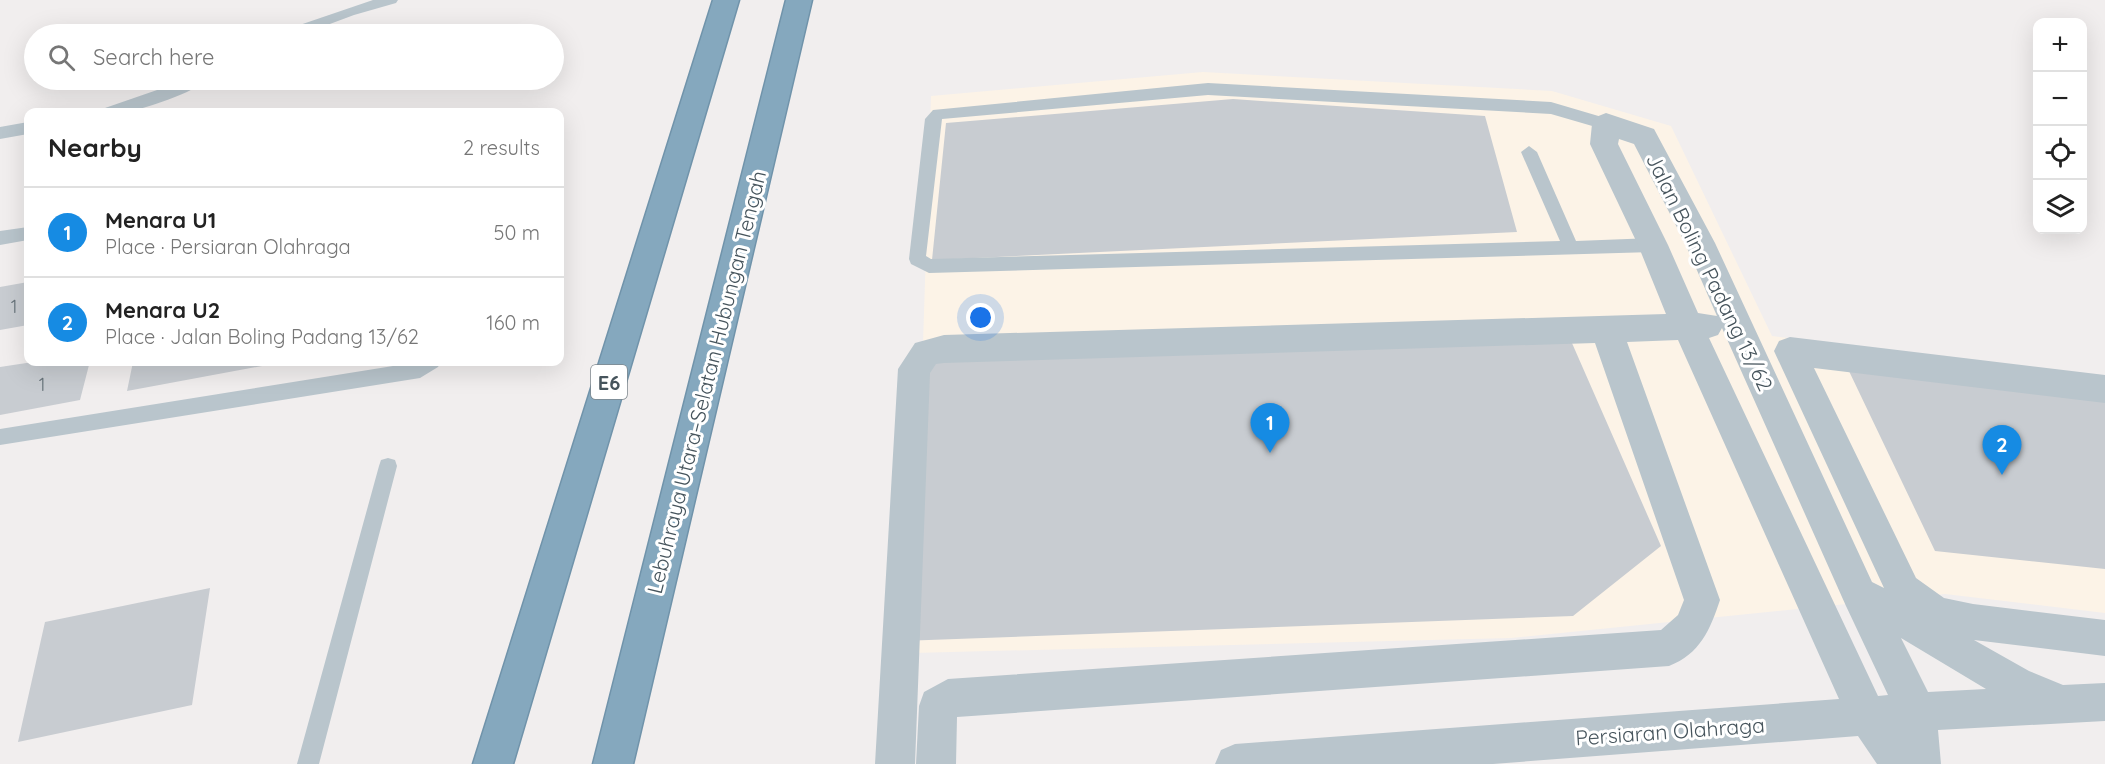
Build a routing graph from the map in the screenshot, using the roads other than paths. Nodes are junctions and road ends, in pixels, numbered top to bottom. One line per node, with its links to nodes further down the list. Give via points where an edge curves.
1 (391, 0): 4 (lane)
2 (726, 0): 30 (highway, E6)
3 (799, 0): 31 (highway, Lebuhraya Utara–Selatan Hubungan Tengah)
4 (316, 24)
5 (176, 90): 6 (lane)
6 (122, 108)
7 (1606, 124): 13 (street, Jalan Boling Padang 13/62, via 1644,137); 14 (street, Jalan Boling Padang 13/62, via 1604,144); 15 (lane, via 1551,108 1208,89 938,114 933,119 917,259 929,266)
8 (24, 129): 9 (lane)
9 (0, 133)
10 (1529, 152): 15 (lane)
11 (24, 235): 12 (lane)
12 (0, 238)
13 (1700, 243): 14 (street); 16 (street, Jalan Boling Padang 13/62)
14 (1653, 245): 15 (lane); 18 (street, Jalan Boling Padang 13/62)
15 (1570, 248)
16 (1739, 326): 18 (street); 23 (street, Jalan Boling Padang 13/62)
17 (1606, 327): 18 (street); 32 (street, via 944,349 927,353 914,369); 33 (street, via 1702,600 1692,627 1669,648 948,698 938,706)
18 (1688, 327): 28 (street, Jalan Boling Padang 13/62)
19 (426, 366): 21 (lane)
20 (2105, 389): 24 (street, via 1790,351 1903,590 1936,614)
21 (0, 437)
22 (388, 466): 29 (lane)
23 (1859, 594): 26 (street, via 2016,685); 27 (street, Jalan Boling Padang 13/62)
24 (2105, 638)
25 (2105, 702): 26 (street, Persiaran Olahraga)
26 (2061, 704): 27 (street, Persiaran Olahraga)
27 (1917, 712): 28 (street, Persiaran Olahraga); 36 (street, Jalan Boling Padang 13/62)
28 (1867, 716): 34 (street, Persiaran Olahraga); 35 (street, Jalan Boling Padang 13/62)
29 (308, 764)
30 (493, 764)
31 (613, 764)
32 (895, 764)
33 (936, 764)
34 (1235, 764)
35 (1901, 764)
36 (1921, 764)

